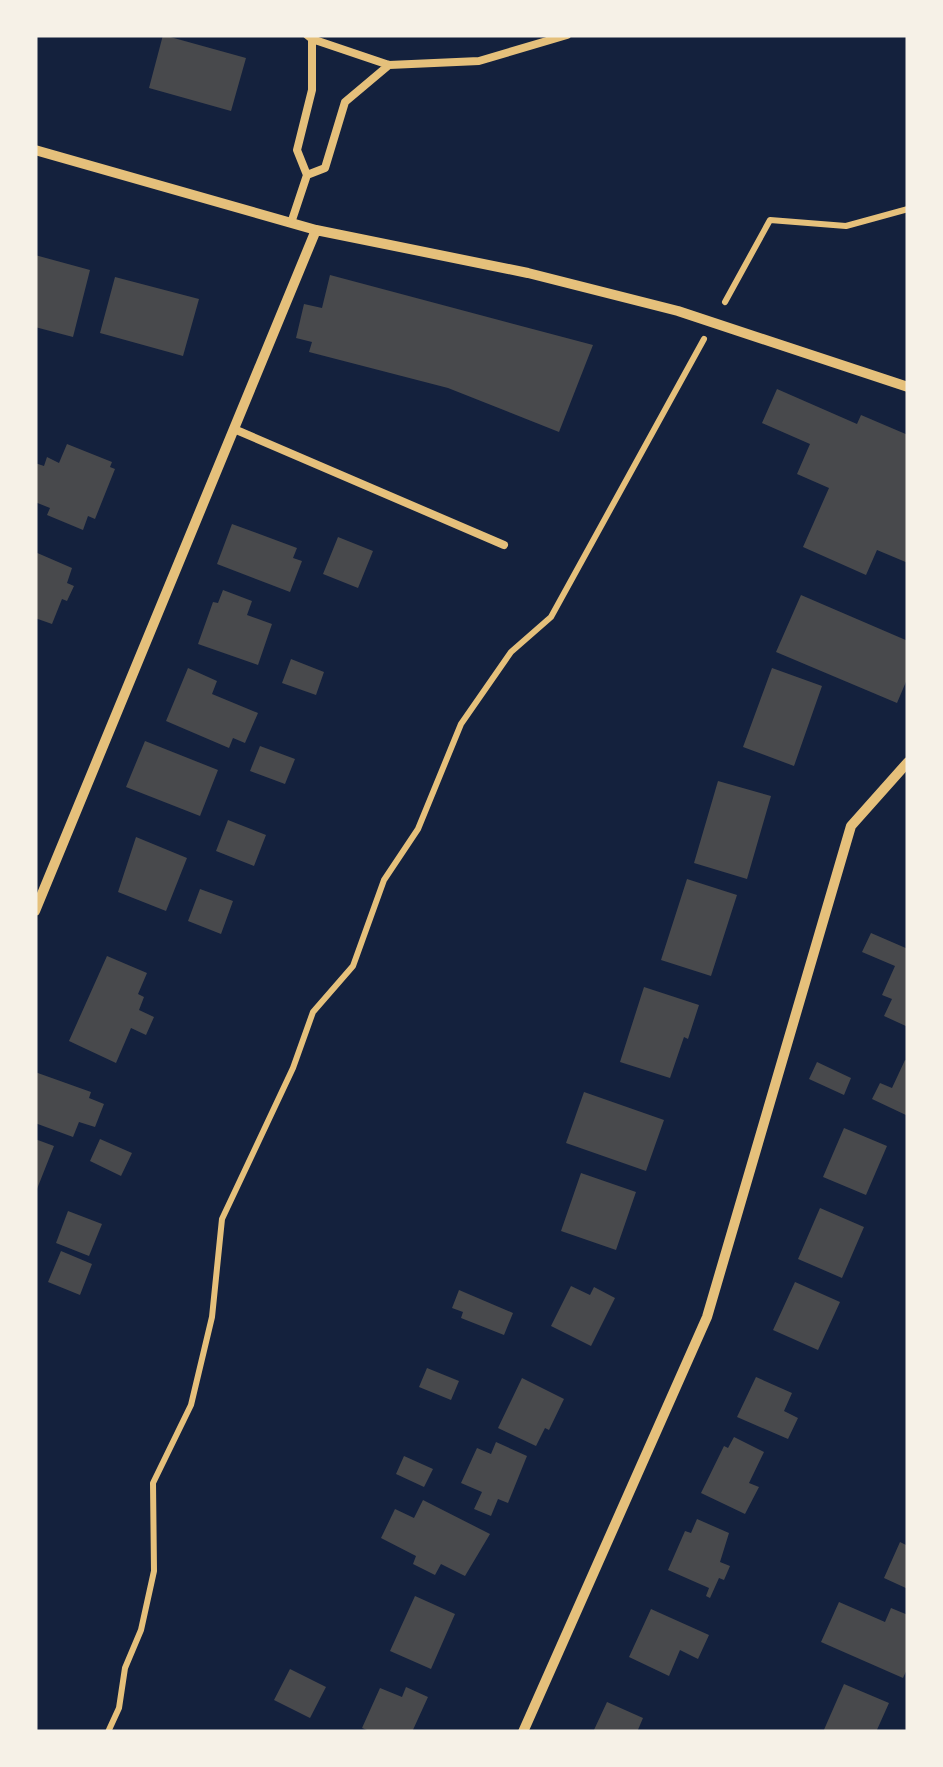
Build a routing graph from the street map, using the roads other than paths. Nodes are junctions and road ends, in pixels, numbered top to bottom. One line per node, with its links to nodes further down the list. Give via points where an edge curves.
1 (567, 35): 3 (lane, via 479,60)
2 (309, 37): 3 (lane); 5 (lane, via 312,90 297,150)
3 (388, 64): 5 (lane, via 345,102 325,168)
4 (35, 150): 6 (street)
5 (307, 176): 6 (lane)
6 (291, 223): 7 (street)
7 (316, 230): 8 (street, via 678,311); 9 (street)
8 (908, 387)
9 (234, 430): 10 (lane); 12 (street)
10 (504, 545)
11 (908, 762): 13 (street, via 851,826 706,1317)
12 (35, 911)
13 (523, 1732)

